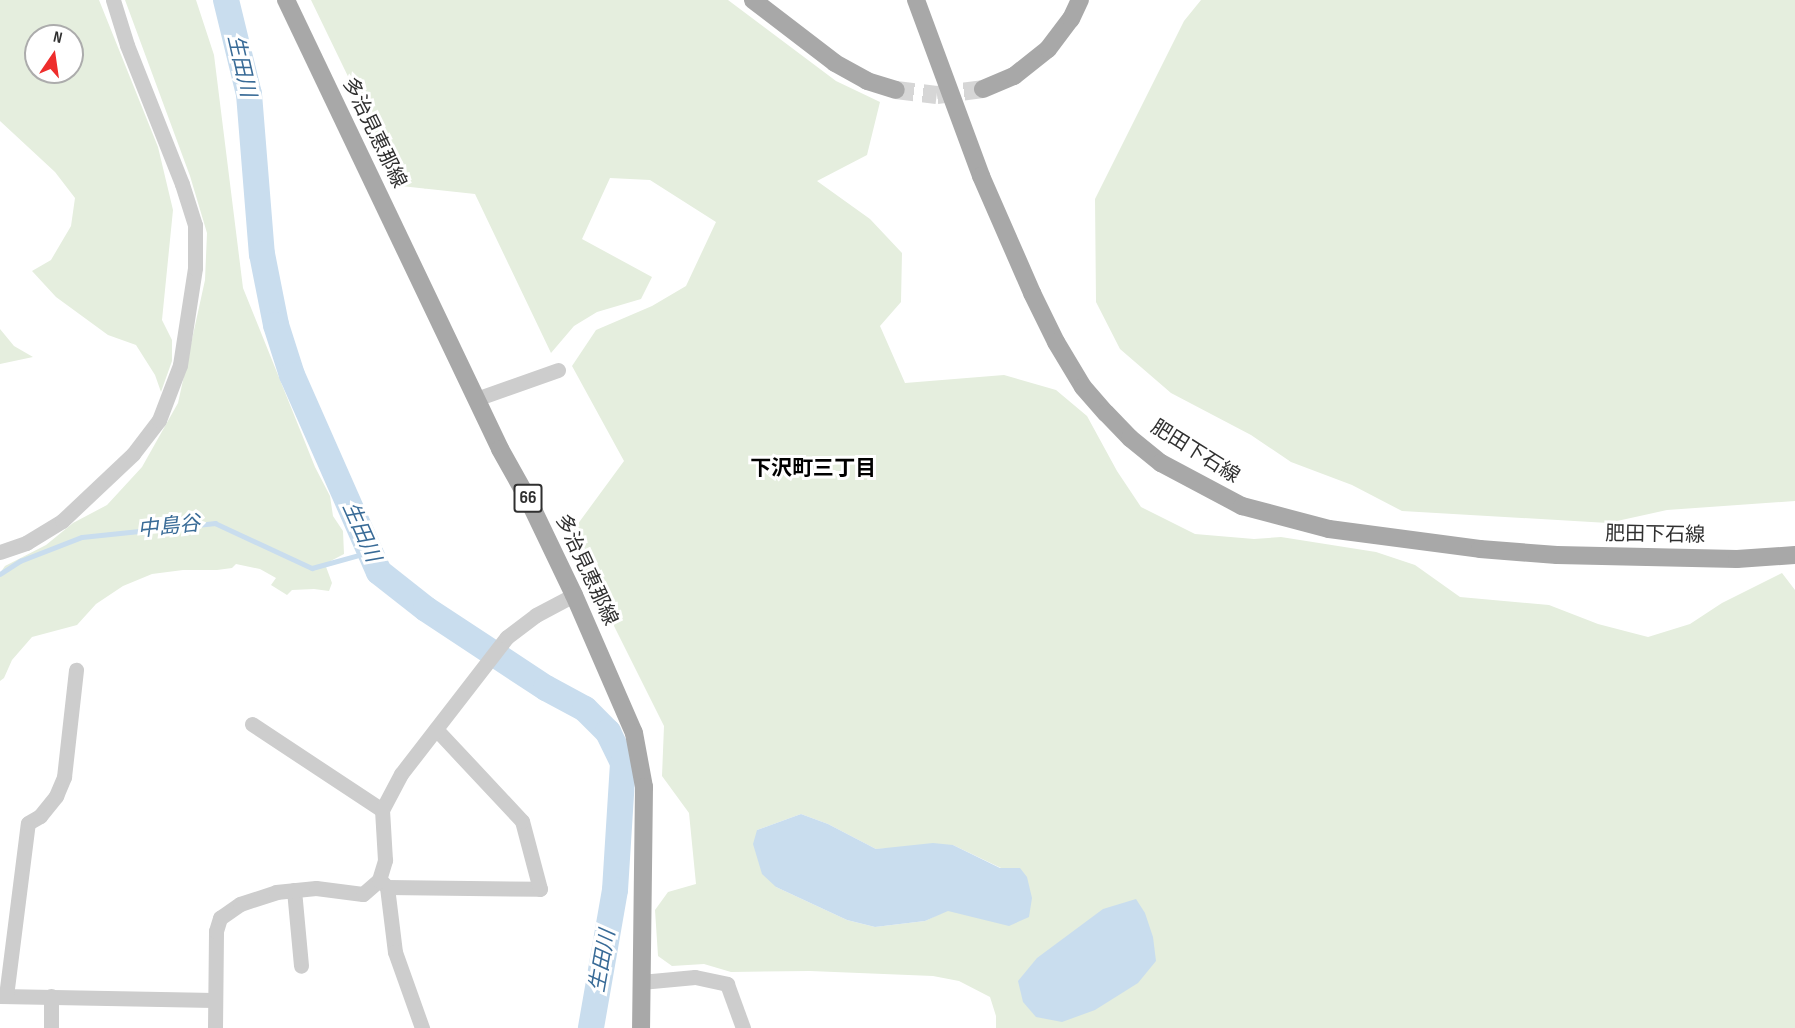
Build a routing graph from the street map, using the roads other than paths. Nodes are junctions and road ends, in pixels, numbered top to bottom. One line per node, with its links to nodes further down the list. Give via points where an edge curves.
1 (113, 0): 10 (street, via 195,225 195,268 180,365 159,420 133,454 62,520 26,543)
2 (286, 0): 9 (main road, 多治見恵那線 / 66)
3 (753, 0): 7 (main road, via 835,63 867,81)
4 (916, 0): 11 (main road, 肥田下石線, via 981,176 1056,342 1083,387 1130,438 1161,463 1242,506 1339,530 1557,555 1737,559)
5 (1080, 0): 6 (main road, via 1048,49 1014,76)
6 (983, 89)
7 (896, 90)
8 (558, 370): 9 (street)
9 (476, 399): 12 (main road, 多治見恵那線 / 66)
10 (0, 552)
11 (1795, 555)
12 (574, 595): 15 (street, via 536,615 507,637); 20 (main road, 多治見恵那線 / 66, via 630,724 640,759 644,787)
13 (76, 670): 21 (street, via 64,777 56,796 40,816 28,823)
14 (252, 724): 16 (street)
15 (436, 729): 16 (street, via 401,774); 17 (street, via 522,821 540,889)
16 (382, 810): 17 (street)
17 (383, 883): 18 (street, via 363,894 316,888); 26 (street, via 395,951)
18 (294, 890): 19 (street); 23 (street, via 253,898 220,918 216,931)
19 (301, 966)
20 (641, 982): 27 (main road, 多治見恵那線 / 66); 28 (street, via 695,977 727,984)
21 (3, 996): 22 (street)
22 (51, 996): 23 (street); 24 (street)
23 (214, 1000): 25 (street)
24 (51, 1028)
25 (215, 1028)
26 (422, 1028)
27 (641, 1028)
28 (743, 1028)

